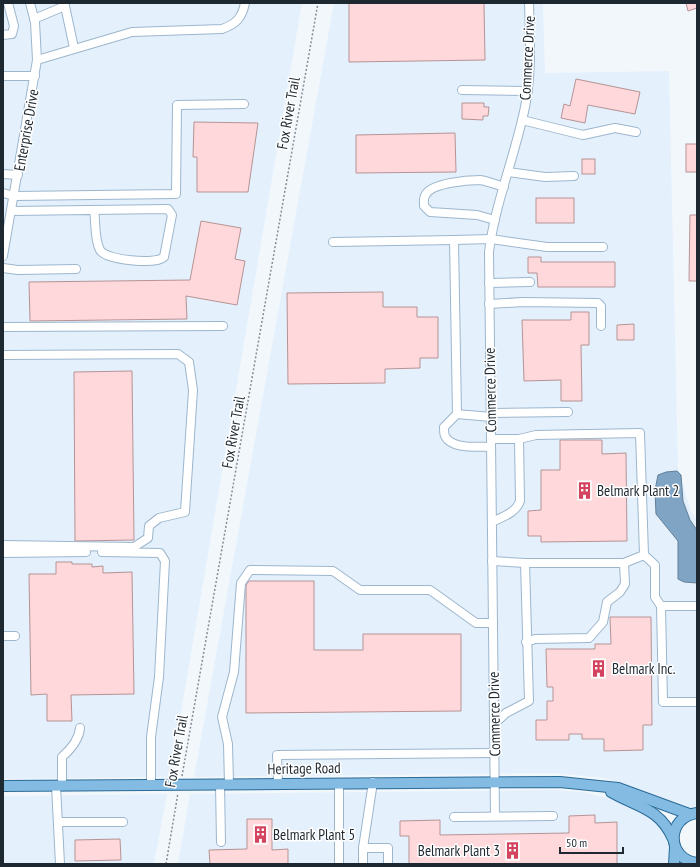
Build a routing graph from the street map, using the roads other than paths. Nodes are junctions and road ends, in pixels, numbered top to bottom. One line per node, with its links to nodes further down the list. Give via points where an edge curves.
1 (30, 3): 6 (street, Enterprise Drive)
2 (245, 3): 8 (street, via 239,21 222,29 132,32)
3 (530, 3): 13 (street, Commerce Drive)
4 (65, 5): 6 (street); 8 (street)
5 (7, 8): 7 (street, via 14,26 12,34)
6 (34, 19): 9 (street, Enterprise Drive)
7 (3, 35)
8 (74, 48): 9 (street)
9 (37, 60): 11 (street, Enterprise Drive)
10 (3, 76): 11 (street)
11 (35, 76): 19 (street, Enterprise Drive)
12 (462, 90): 13 (street)
13 (528, 91): 15 (street, Commerce Drive)
14 (244, 104): 23 (street, via 177,105 176,194)
15 (522, 120): 16 (street, via 583,136 615,128); 17 (street, Commerce Drive)
16 (636, 132)
17 (508, 172): 20 (street, via 545,177); 21 (street, Commerce Drive)
18 (3, 174): 19 (street)
19 (18, 175): 23 (street, Enterprise Drive)
20 (574, 176)
21 (504, 187): 26 (street, Commerce Drive); 26 (street, via 481,180 460,182 435,186 424,198 424,206 430,212 477,215)
22 (3, 193): 23 (street)
23 (14, 196): 25 (street, Enterprise Drive)
24 (94, 210): 24 (street, via 98,245 102,253 134,261 157,262 164,257 172,215 168,209); 25 (street)
25 (11, 211): 31 (street, Enterprise Drive)
26 (496, 220): 27 (street, Commerce Drive)
27 (491, 239): 28 (street); 30 (street, via 547,247); 35 (street, Commerce Drive)
28 (454, 240): 29 (street); 42 (street)
29 (333, 242)
30 (603, 247)
31 (3, 256)
32 (3, 268): 33 (street)
33 (76, 268)
34 (530, 282): 35 (street)
35 (489, 283): 36 (street, Commerce Drive)
36 (489, 304): 38 (street, via 598,303 601,306); 43 (street, Commerce Drive)
37 (223, 326): 39 (street)
38 (601, 326)
39 (3, 327)
40 (3, 355): 47 (street, via 178,354 189,362 193,390 186,512 159,518 149,526 148,538 134,547)
41 (568, 412): 43 (street)
42 (457, 414): 43 (street); 45 (street, via 444,427 445,436 451,443 460,446)
43 (491, 415): 45 (street, Commerce Drive)
44 (519, 439): 45 (street); 46 (street, via 520,501 513,511); 49 (street, via 536,435 640,434)
45 (491, 443): 46 (street, Commerce Drive)
46 (492, 522): 50 (street, Commerce Drive)
47 (3, 545)
48 (3, 553): 68 (street, via 160,554 165,561 163,632 151,737)
49 (644, 555): 52 (street); 53 (street, via 654,565 655,597)
50 (492, 561): 51 (street); 55 (street, Commerce Drive)
51 (525, 563): 52 (street); 58 (street)
52 (624, 563): 58 (street, via 625,584 608,602 604,622 589,638 536,639)
53 (661, 606): 54 (street); 59 (street, via 663,702)
54 (697, 606)
55 (493, 623): 60 (street, Commerce Drive); 67 (street, via 476,623 430,590 360,590 334,572 250,570 241,583 234,672 222,717 228,744)
56 (3, 636): 57 (street)
57 (15, 636)
58 (526, 642): 60 (street, via 529,701 506,713)
59 (697, 702)
60 (494, 724): 62 (street, Commerce Drive)
61 (80, 728): 70 (street, via 79,736 62,757)
62 (494, 753): 63 (street, Commerce Drive); 65 (street, via 277,755)
63 (494, 781): 64 (main road, Heritage Road); 71 (main road, Heritage Road, via 560,782); 73 (street, Commerce Drive)
64 (373, 782): 66 (main road, Heritage Road); 80 (street)
65 (278, 783): 66 (main road, Heritage Road); 67 (main road, Heritage Road)
66 (339, 783): 83 (street)
67 (224, 784): 68 (main road, Heritage Road); 78 (street)
68 (151, 785): 70 (main road, Heritage Road)
69 (3, 786): 70 (main road, Heritage Road)
70 (59, 786): 76 (street)
71 (605, 787): 72 (main road, Heritage Road, via 632,792 669,808); 79 (main road, Heritage Road, via 650,810 662,820)
72 (693, 814): 79 (main road, via 677,824)
73 (494, 816): 74 (street); 75 (street)
74 (552, 816)
75 (454, 817)
76 (58, 822): 77 (street); 82 (street)
77 (123, 822)
78 (221, 842)
79 (674, 843): 81 (main road, Heritage Road, via 685,859); 86 (main road)
80 (363, 848): 84 (street); 85 (street, via 388,848)
81 (697, 863)
82 (60, 864)
83 (339, 864)
84 (364, 864)
85 (388, 864)
86 (674, 864)

